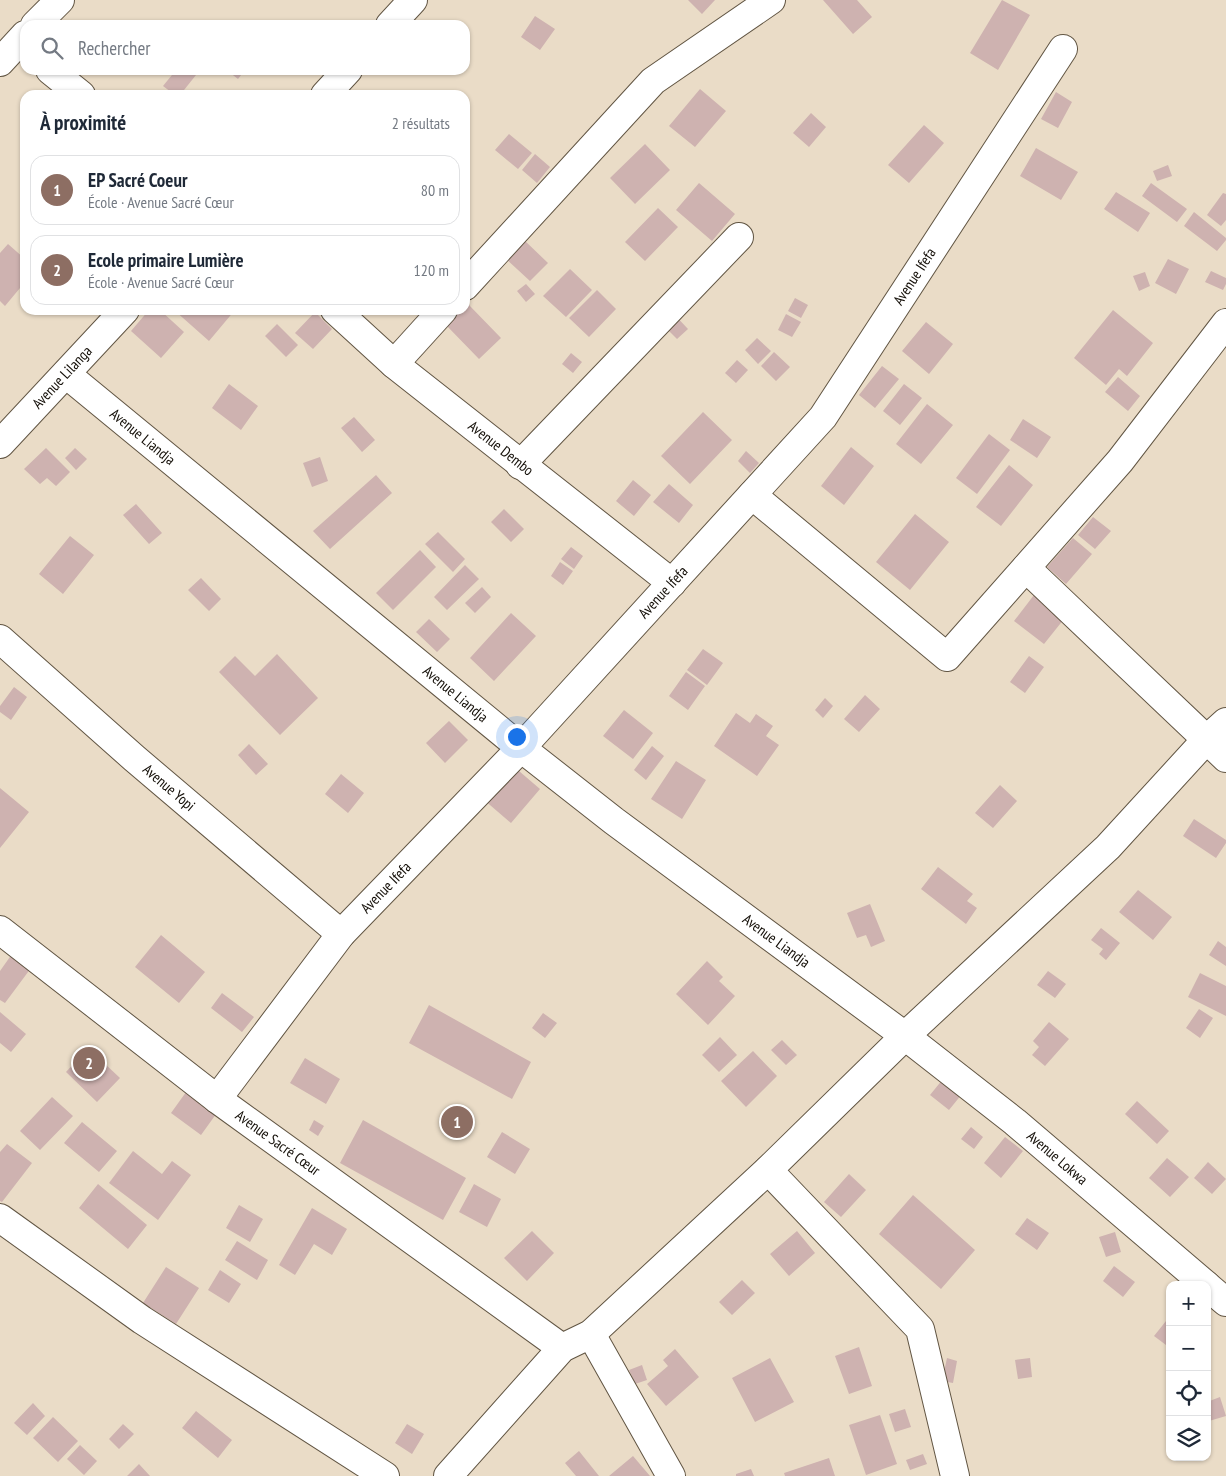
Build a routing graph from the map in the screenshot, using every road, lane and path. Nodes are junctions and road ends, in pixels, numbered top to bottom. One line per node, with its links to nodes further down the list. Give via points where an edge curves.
1 (60, 0): 4 (street)
2 (413, 0): 5 (street)
3 (771, 0): 12 (street, via 653,81)
4 (39, 20)
5 (395, 20)
6 (1063, 49): 21 (street, Avenue Ifefa, via 823,417)
7 (56, 75): 9 (street)
8 (343, 75): 10 (street)
9 (75, 90)
10 (330, 90)
11 (739, 237): 20 (street)
12 (470, 281)
13 (120, 315): 18 (street, Avenue Lilanga)
14 (340, 315): 17 (street, Avenue Dembo)
15 (438, 315): 17 (street)
16 (1226, 323): 22 (street, via 1120,461)
17 (394, 364): 20 (street, Avenue Dembo)
18 (66, 374): 19 (street, Avenue Lilanga); 27 (street, Avenue Liandja)
19 (0, 444)
20 (520, 465): 23 (street, Avenue Dembo)
21 (752, 495): 22 (street, via 947,657); 23 (street, Avenue Ifefa)
22 (1026, 568): 26 (street)
23 (672, 584): 27 (street, Avenue Ifefa)
24 (0, 639): 30 (street, Avenue Yopi)
25 (1226, 722): 26 (street)
26 (1206, 740): 28 (street); 31 (street, via 1108,847)
27 (521, 748): 30 (street, Avenue Ifefa); 31 (street, Avenue Liandja, via 614,821)
28 (1226, 758)
29 (0, 930): 32 (street, Avenue Sacré Cœur)
30 (341, 934): 32 (street, Avenue Ifefa)
31 (905, 1036): 33 (street); 35 (street, Avenue Lokwa, via 1015,1122)
32 (217, 1099): 39 (street, Avenue Sacré Cœur)
33 (768, 1170): 38 (street); 43 (street, via 920,1329)
34 (0, 1218): 40 (street, via 142,1320)
35 (1201, 1281)
36 (1211, 1289): 37 (street, Avenue Lokwa)
37 (1226, 1302)
38 (592, 1334): 39 (street); 42 (street)
39 (562, 1348): 41 (street)
40 (386, 1476)
41 (448, 1476)
42 (671, 1476)
43 (956, 1476)

